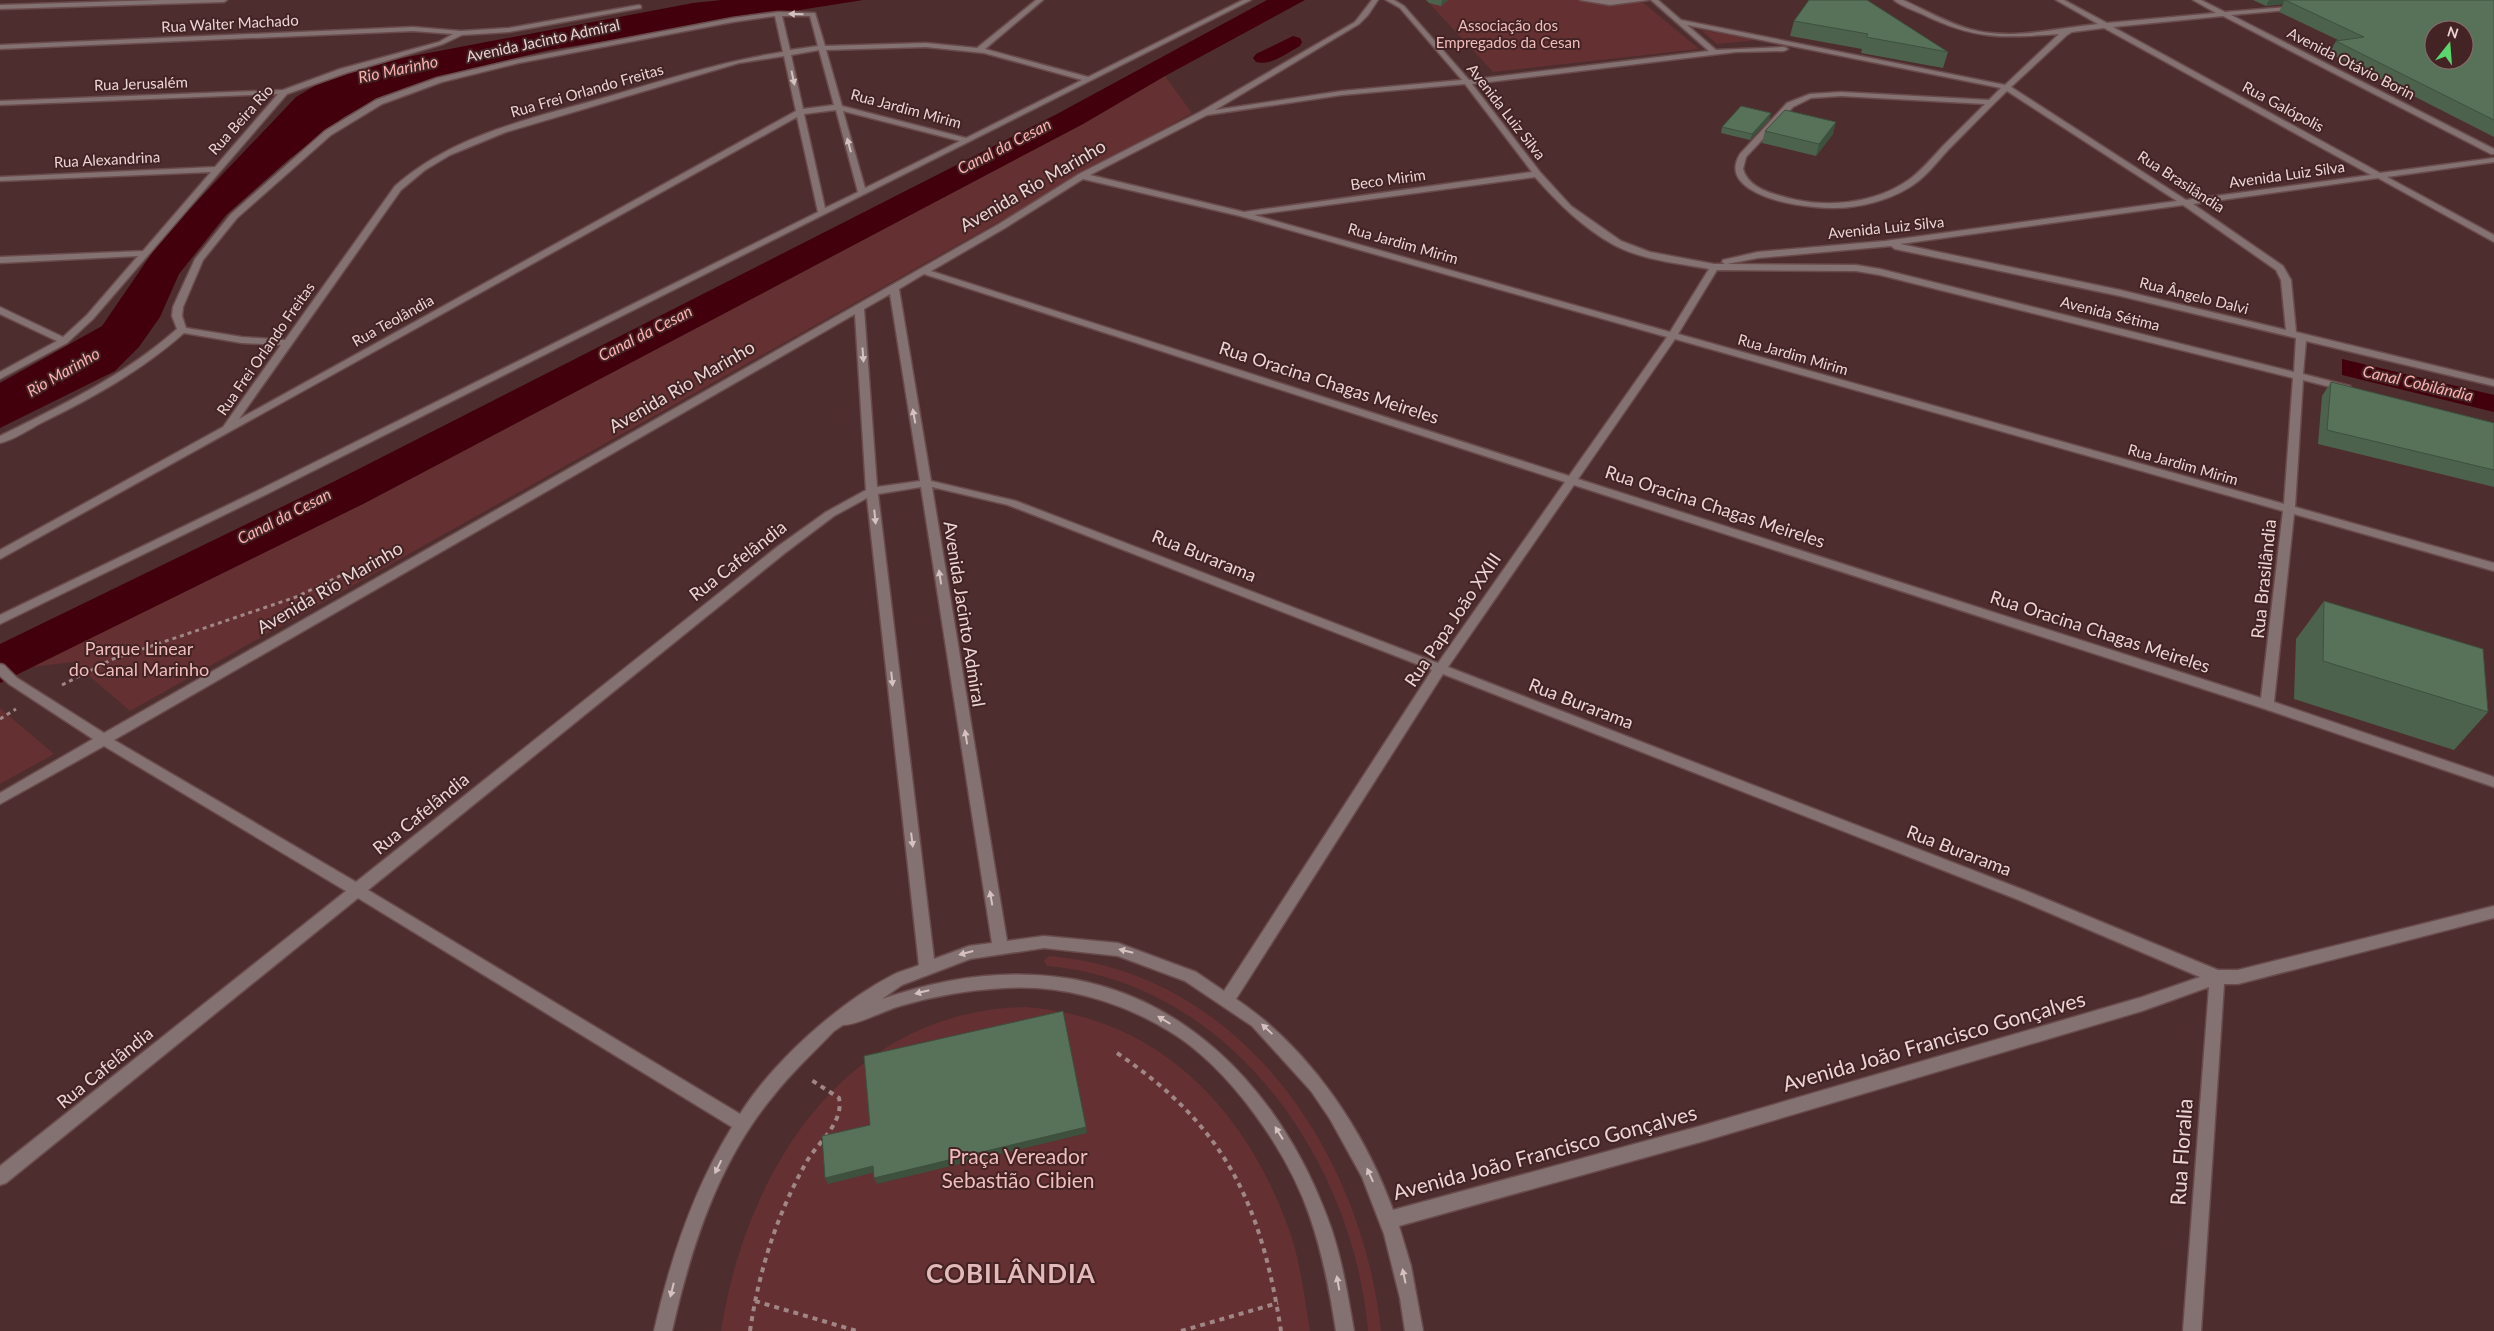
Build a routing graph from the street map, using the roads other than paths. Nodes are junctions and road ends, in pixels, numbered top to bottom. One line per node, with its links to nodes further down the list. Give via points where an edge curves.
1 (224, 0): 12 (street)
2 (1040, 0): 23 (street)
3 (1248, 0): 27 (street)
4 (1375, 0): 35 (street, Avenida Rio Marinho, via 1357,23)
5 (1389, 0): 28 (street, Avenida Luiz Silva, via 1402,7)
6 (1583, 0): 7 (street, via 1610,3)
7 (1645, 0)
8 (1654, 0): 17 (street)
9 (1897, 0): 19 (street, via 1977,33)
10 (2059, 0): 18 (street, Rua Galópolis)
11 (2196, 0): 16 (street, Avenida Otávio Borin)
12 (0, 6)
13 (2309, 6): 16 (street)
14 (639, 7): 20 (street, Rua Beira Rio, via 509,30)
15 (778, 14): 22 (street, Avenida Jacinto Admiral, one-way to 15, via 813,14); 25 (street); 57 (street, Avenida Jacinto Admiral, via 519,61 440,80 379,102 328,133 234,216 199,259 178,307 177,316)
16 (2224, 14): 18 (street); 37 (street, Avenida Otávio Borin)
17 (1682, 22): 24 (street); 26 (street)
18 (2104, 26): 19 (street); 41 (street, Rua Galópolis)
19 (2067, 32): 29 (street)
20 (461, 33): 21 (street, Rua Walter Machado, via 413,29); 30 (street, Rua Beira Rio)
21 (0, 48)
22 (824, 48): 23 (street, Rua Frei Orlando Freitas, via 926,45); 25 (street, Rua Frei Orlando Freitas); 33 (street, Avenida Jacinto Admiral)
23 (979, 50): 27 (street, Rua Frei Orlando Freitas)
24 (1824, 51): 26 (street, via 1767,48); 29 (street)
25 (788, 52): 34 (street, one-way to 34); 61 (street, Rua Frei Orlando Freitas, via 738,61 503,130 468,142 436,159 409,178 386,202)
26 (1716, 53): 28 (street)
27 (1089, 80): 36 (street)
28 (1467, 82): 35 (street, via 1342,93); 40 (street, Avenida Luiz Silva)
29 (2006, 87): 31 (street); 45 (street, Rua Brasilândia)
30 (284, 92): 32 (street, Rua Jerusalém); 39 (street, Rua Beira Rio)
31 (1991, 102): 31 (street, via 1914,181 1895,192 1870,200 1827,205 1790,201 1758,190 1744,180 1738,170 1743,156 1790,105 1802,99 1840,94)
32 (0, 103)
33 (838, 106): 34 (street); 36 (street, Rua Jardim Mirim); 44 (street, Avenida Jacinto Admiral, one-way to 33)
34 (800, 112): 46 (street); 66 (street, Rua Teolândia)
35 (1203, 114): 42 (street, Avenida Rio Marinho)
36 (965, 140): 44 (street)
37 (2494, 152)
38 (2494, 160): 41 (street, Avenida Luiz Silva)
39 (216, 169): 43 (street, Rua Alexandrina); 50 (street, Rua Beira Rio)
40 (1537, 174): 47 (street, Beco Mirim); 52 (street, Avenida Luiz Silva, via 1568,208 1618,243 1648,254)
41 (2380, 175): 45 (street, Avenida Luiz Silva); 48 (street, Rua Galópolis)
42 (1082, 176): 47 (street, Rua Jardim Mirim); 53 (street, Avenida Rio Marinho)
43 (0, 179)
44 (862, 192): 46 (street)
45 (2187, 204): 49 (street, Avenida Luiz Silva); 59 (street, Rua Brasilândia, via 2280,268 2286,280)
46 (822, 212): 74 (street, via 264,492)
47 (1242, 214): 58 (street, Rua Jardim Mirim)
48 (2494, 239)
49 (1885, 244): 52 (street, Avenida Luiz Silva, via 1758,255); 59 (street, Rua Ângelo Dalvi, via 2120,293)
50 (147, 253): 51 (street); 60 (street, Rua Beira Rio)
51 (0, 260)
52 (1714, 267): 58 (street, Rua Papa João XXIII); 63 (street, Avenida Sétima, via 1849,268 1880,272)
53 (923, 271): 54 (street, Avenida Rio Marinho); 68 (street, Rua Oracina Chagas Meireles)
54 (894, 287): 55 (street, Avenida Rio Marinho); 69 (street, Avenida Jacinto Admiral, one-way to 54)
55 (859, 306): 70 (street, one-way to 70); 78 (street, Avenida Rio Marinho)
56 (0, 310): 60 (street)
57 (182, 330): 61 (street, via 242,340); 67 (street, via 162,349 96,391)
58 (1672, 336): 68 (street, Rua Papa João XXIII); 71 (street, Rua Jardim Mirim)
59 (2296, 336): 63 (street, Rua Brasilândia); 64 (street, Rua Ângelo Dalvi)
60 (64, 341): 62 (street, Rua Beira Rio)
61 (288, 343): 66 (street, Rua Frei Orlando Freitas)
62 (0, 376)
63 (2299, 376): 65 (street, Avenida Sétima); 71 (street, Rua Brasilândia)
64 (2494, 383)
65 (2355, 390)
66 (226, 430): 72 (street, Rua Teolândia)
67 (0, 440)
68 (1571, 479): 76 (street, Rua Papa João XXIII); 77 (street, Rua Oracina Chagas Meireles)
69 (926, 483): 70 (street, Rua Burarama); 76 (street, Rua Burarama, via 1012,503); 83 (street, Avenida Jacinto Admiral, one-way to 69)
70 (872, 491): 81 (street, Rua Cafelândia, via 830,514 781,550); 84 (street, one-way to 84)
71 (2289, 510): 73 (street, Rua Jardim Mirim); 77 (street, Rua Brasilândia)
72 (0, 555)
73 (2494, 567)
74 (0, 620)
75 (0, 668): 78 (street, via 13,681)
76 (1439, 670): 85 (street, Rua Burarama, via 2024,896); 86 (street, Rua Papa João XXIII)
77 (2268, 705): 79 (street, Rua Oracina Chagas Meireles)
78 (104, 740): 80 (street, Avenida Rio Marinho); 81 (street)
79 (2494, 782)
80 (0, 799)
81 (357, 890): 88 (street); 89 (street, Rua Cafelândia)
82 (2494, 912): 85 (street, Avenida João Francisco Gonçalves, via 2238,977)
83 (1000, 946): 84 (street, one-way to 84, via 963,954); 86 (street, one-way to 83, via 1174,967 1107,946 1060,942)
84 (927, 967): 87 (street, via 870,995)
85 (2217, 977): 90 (street, Avenida João Francisco Gonçalves, via 2142,1004 1969,1055); 94 (street, Rua Floralia)
86 (1228, 998): 90 (street, one-way to 86, via 1365,1164 1327,1099 1282,1044)
87 (828, 1026): 88 (street, via 769,1087); 92 (street, one-way to 87, via 1338,1278 1327,1238 1308,1187 1287,1146 1264,1110 1237,1078 1194,1039 1163,1019 1130,1002 1098,991 1063,984 1007,980 962,984 912,995)
88 (743, 1125): 91 (street, one-way to 91, via 720,1162 695,1219)
89 (0, 1176)
90 (1388, 1220): 93 (street, one-way to 90, via 1402,1267)
91 (663, 1331)
92 (1345, 1331)
93 (1414, 1331)
94 (2192, 1331)

